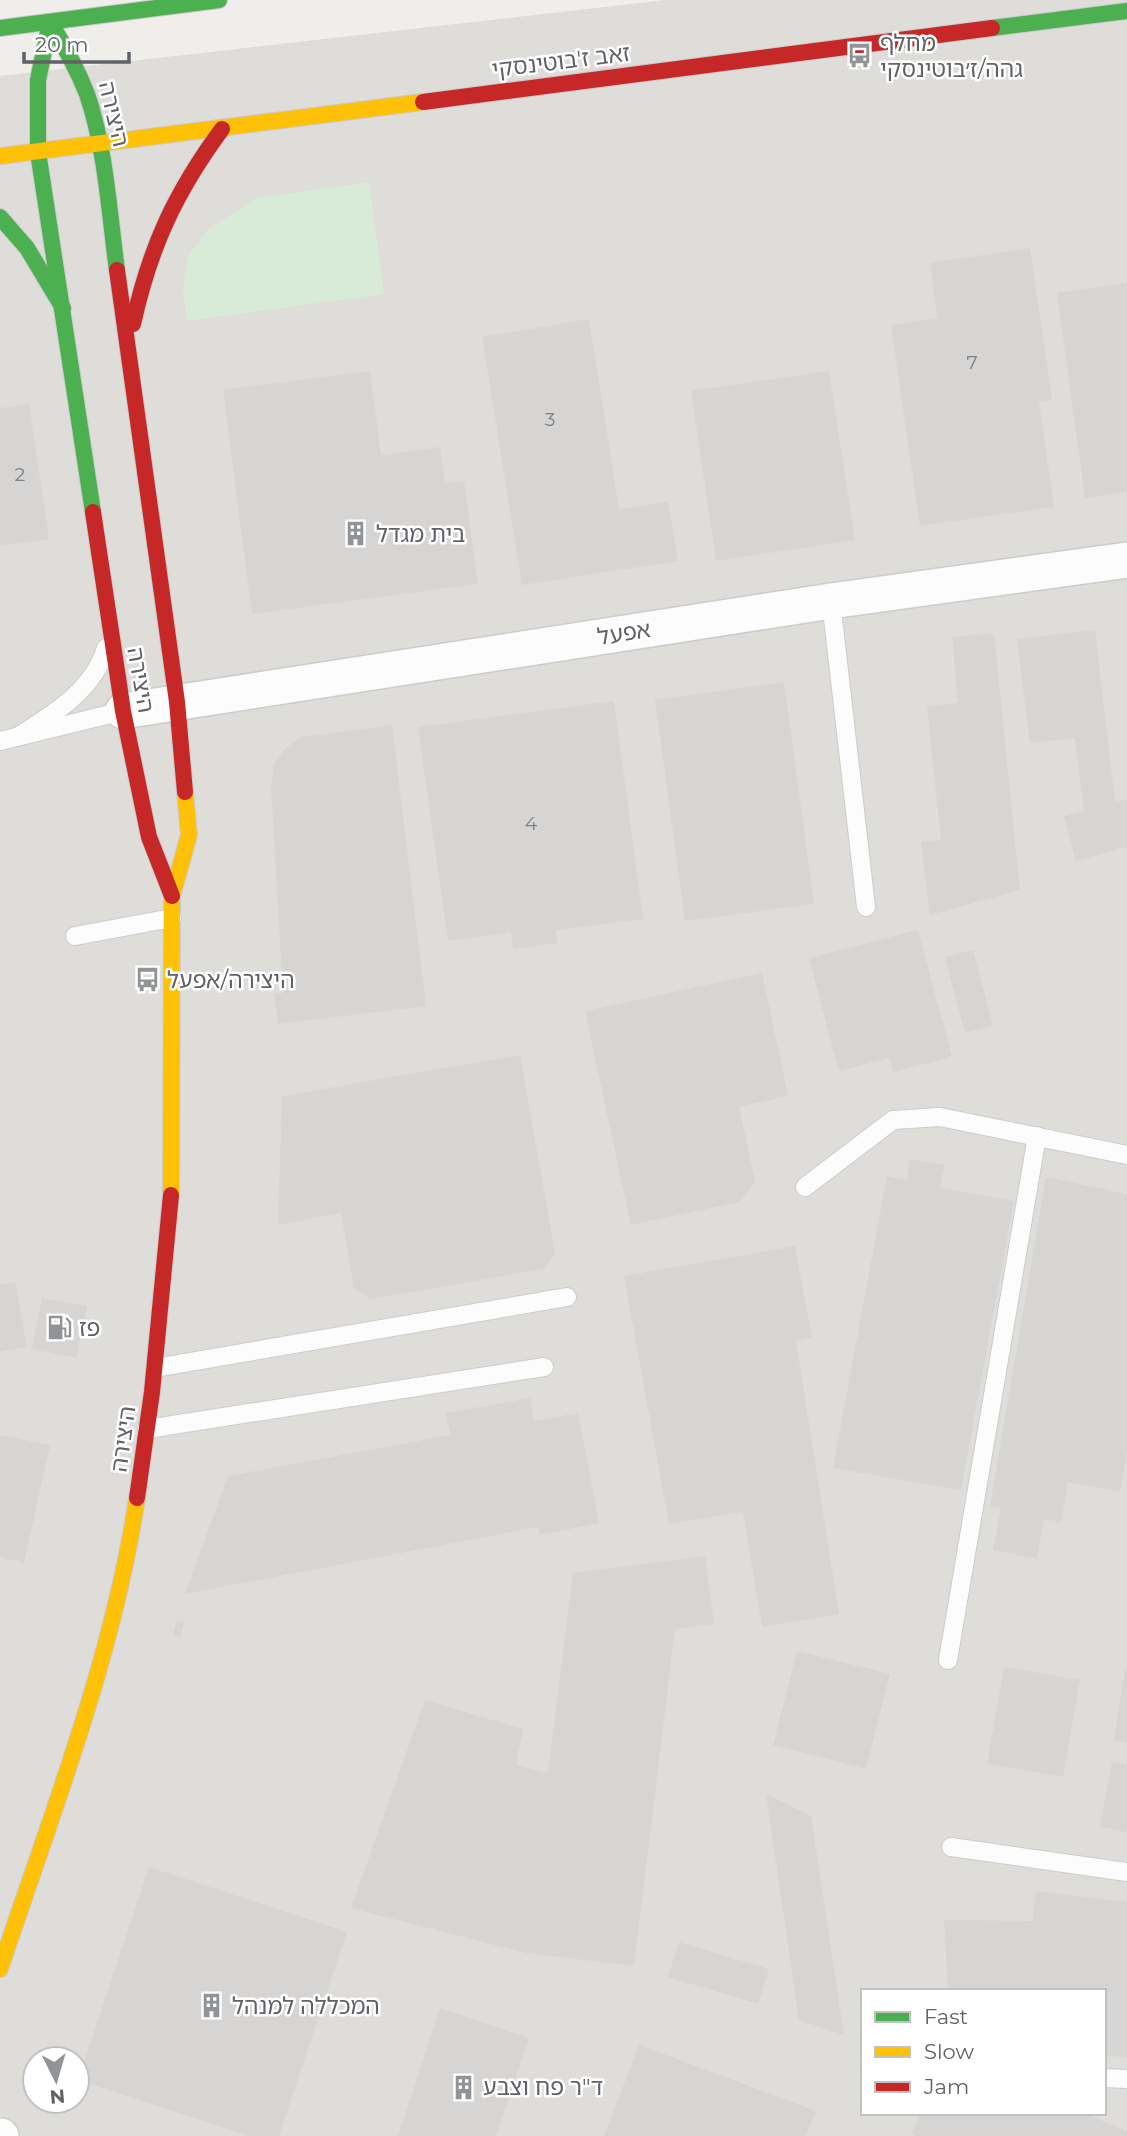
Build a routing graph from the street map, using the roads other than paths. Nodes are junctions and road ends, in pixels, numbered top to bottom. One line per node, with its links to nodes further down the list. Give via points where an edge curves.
1 (219, 0): 3 (street)
2 (1127, 11): 5 (street, זאב ז'בוטינסקי)
3 (50, 22): 4 (street); 6 (street, היצירה, via 81,74); 7 (street, היצירה, via 38,80)
4 (0, 28)
5 (222, 129): 6 (street, זאב ז'בוטינסקי); 11 (street, via 176,193 154,238)
6 (100, 145): 7 (street, זאב ז'בוטינסקי); 11 (street, היצירה)
7 (38, 152): 8 (street, זאב ז'בוטינסקי); 10 (street, היצירה)
8 (0, 156)
9 (0, 217): 10 (street, via 19,235)
10 (63, 308): 14 (street, היצירה)
11 (127, 354): 15 (street, היצירה)
12 (1127, 560): 13 (street, אפעל)
13 (831, 601): 15 (street, אפעל); 19 (lane)
14 (108, 621): 16 (street, היצירה); 17 (lane, via 106,651 91,681 44,720)
15 (177, 702): 16 (street, אפעל); 18 (street, היצירה, via 189,835)
16 (123, 711): 17 (lane); 18 (street, היצירה, via 149,837)
17 (8, 739)
18 (172, 895): 20 (street, היצירה)
19 (866, 907)
20 (172, 918): 21 (lane); 27 (street, היצירה, via 171,1214)
21 (75, 936)
22 (1037, 1136): 23 (lane); 24 (lane, via 940,1117 892,1120); 29 (lane)
23 (1127, 1155)
24 (806, 1187)
25 (567, 1297): 27 (lane)
26 (544, 1367): 28 (lane)
27 (155, 1368): 28 (street, היצירה)
28 (147, 1429): 32 (street, היצירה, via 134,1523 107,1634)
29 (948, 1660)
30 (951, 1847): 31 (lane)
31 (1127, 1872)
32 (0, 1969)
33 (1106, 2078): 34 (lane)
34 (1127, 2079)

